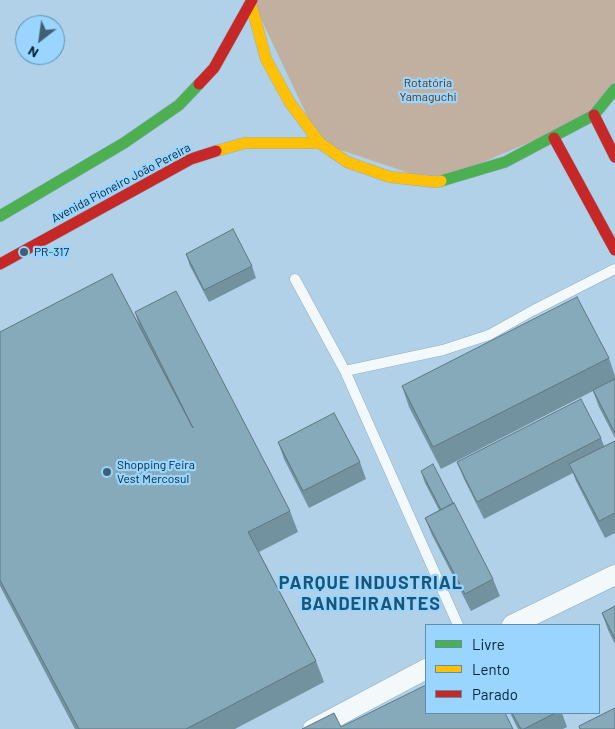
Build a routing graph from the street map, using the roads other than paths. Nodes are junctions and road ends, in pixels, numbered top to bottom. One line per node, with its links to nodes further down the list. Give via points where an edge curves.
1 (251, 2): 5 (main road, via 266,59 290,103); 7 (main road, via 214,68 179,105 124,143)
2 (615, 89): 3 (main road)
3 (594, 115): 4 (main road); 6 (main road)
4 (554, 138): 5 (main road, via 505,162 436,182 390,177 347,162); 8 (main road)
5 (320, 143): 9 (main road, Avenida Pioneiro João Pereira, via 245,144 191,159)
6 (615, 157)
7 (0, 216)
8 (615, 250)
9 (0, 264)
10 (615, 269): 12 (lane, via 489,335 443,350)
11 (295, 279): 12 (lane)
12 (345, 371): 14 (lane)
13 (615, 576): 15 (street)
14 (458, 624)
15 (514, 624)
16 (425, 670): 17 (street)
17 (313, 729)

